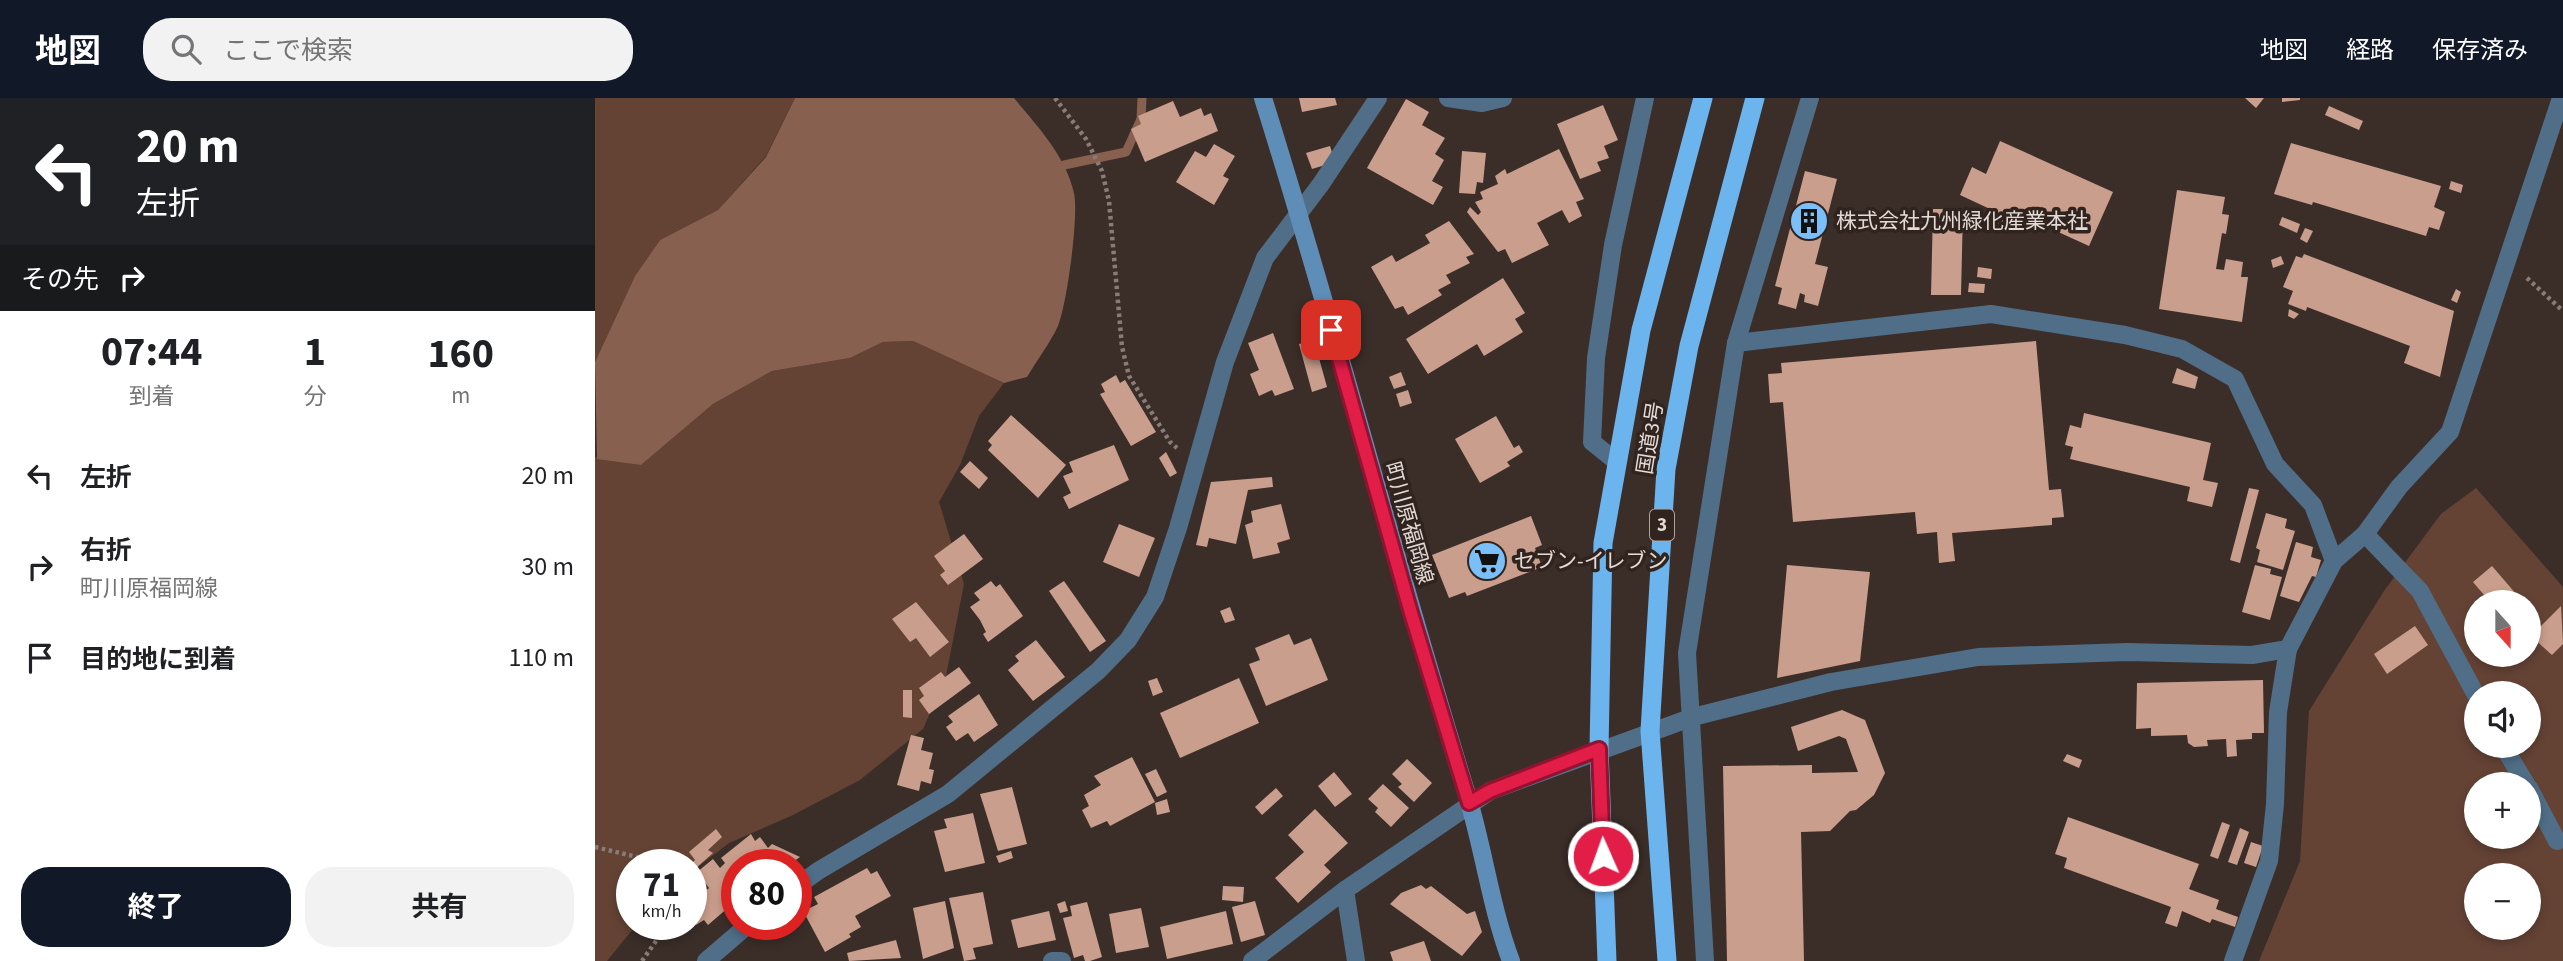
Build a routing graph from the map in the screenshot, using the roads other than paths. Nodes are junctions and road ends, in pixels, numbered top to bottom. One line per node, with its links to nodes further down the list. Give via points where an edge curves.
1 (1263, 98): 10 (main road, 町川原福岡線)
2 (1378, 98): 10 (street, via 1321,184)
3 (1448, 98): 4 (street, via 1482,103)
4 (1503, 98)
5 (1645, 98): 12 (street, via 1613,245 1596,358 1592,442)
6 (1703, 98): 12 (highway, 国道3号, via 1641,330)
7 (1755, 98): 18 (highway, 国道3号 / 3, via 1689,346 1666,469)
8 (1811, 98): 11 (street)
9 (2560, 98): 13 (street, via 2450,432 2399,487)
10 (1298, 210): 20 (main road, 町川原福岡線); 23 (street, via 1265,258 1225,362 1155,597 1128,640 1098,671 948,794)
11 (1736, 343): 14 (street, via 1991,314 2182,349 2235,379 2275,464 2313,505); 17 (street, via 1687,653)
12 (1617, 462): 19 (highway, 国道3号, via 1603,542)
13 (2365, 534): 14 (street); 16 (street, via 2420,591)
14 (2334, 561): 15 (street)
15 (2288, 649): 17 (street, via 2252,655 2127,652 1978,657 1831,682); 35 (street, via 2278,712 2269,861)
16 (2468, 681)
17 (1693, 717): 18 (street); 34 (street)
18 (1650, 731): 19 (street); 33 (highway, 国道3号 / 3)
19 (1599, 749): 20 (street); 32 (highway, 国道3号)
20 (1469, 803): 24 (street); 31 (main road, 町川原福岡線)
21 (2541, 811): 22 (street)
22 (2557, 841)
23 (812, 875)
24 (1345, 890): 29 (street); 30 (street)
25 (730, 940): 26 (street)
26 (706, 961)
27 (1052, 961): 28 (street)
28 (1062, 961)
29 (1252, 961)
30 (1356, 961)
31 (1511, 961)
32 (1607, 961)
33 (1667, 961)
34 (1705, 961)
35 (2233, 961)

